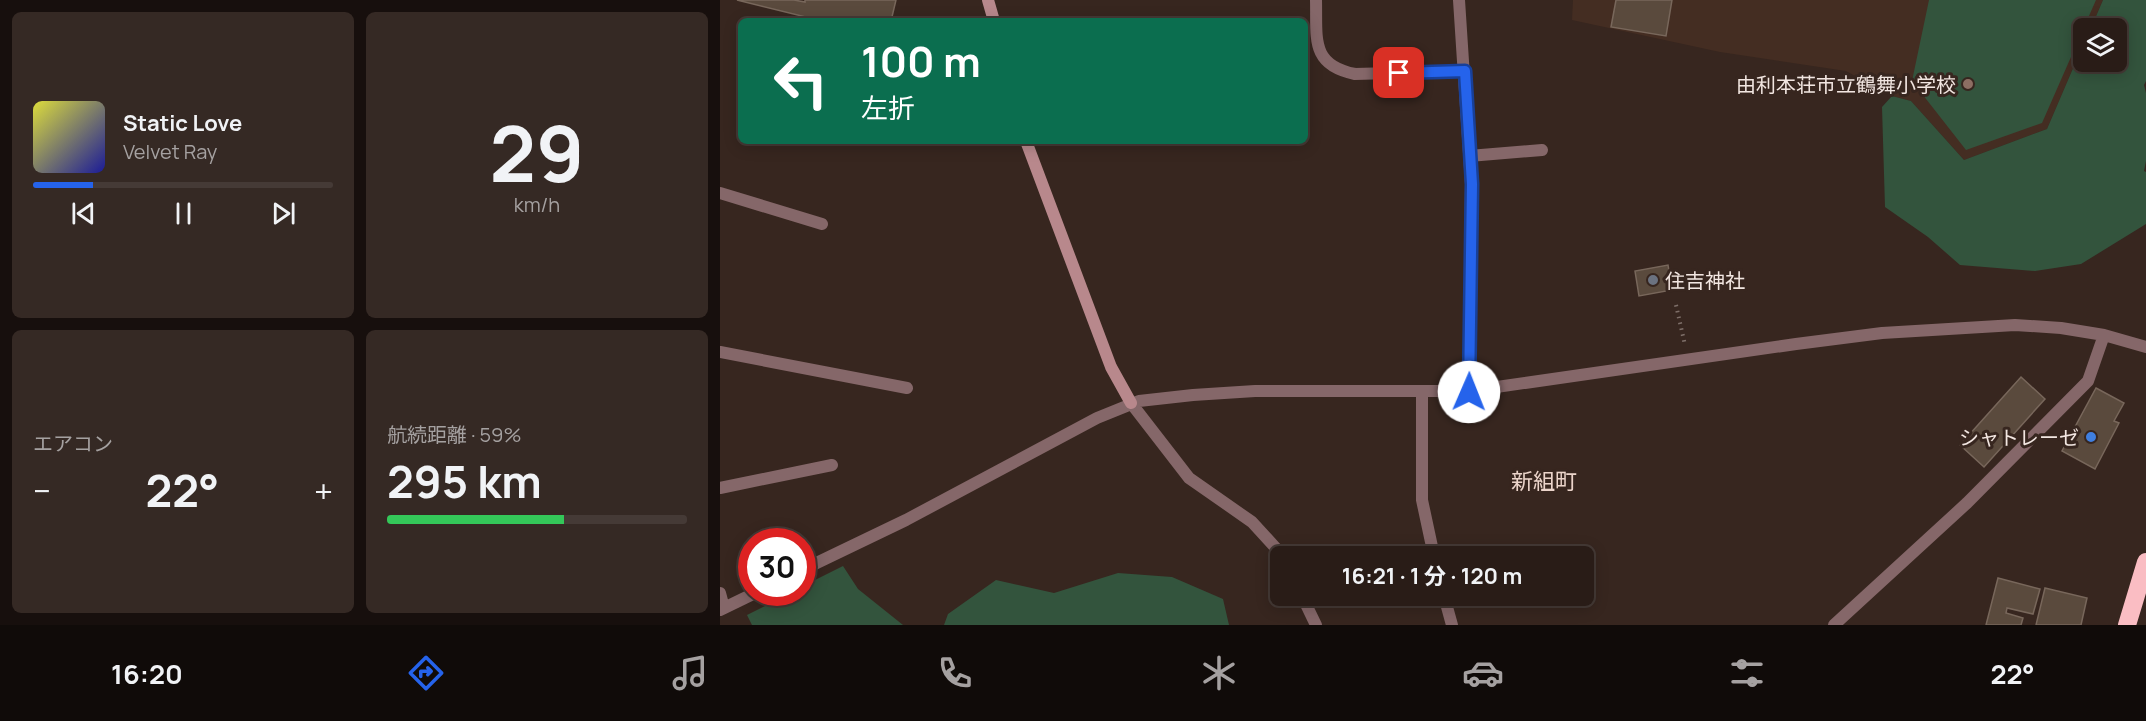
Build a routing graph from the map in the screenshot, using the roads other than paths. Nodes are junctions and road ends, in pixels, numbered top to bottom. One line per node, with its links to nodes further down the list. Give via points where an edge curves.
1 (988, 0): 4 (street)
2 (1316, 0): 5 (street, via 1317,47 1324,60 1338,71)
3 (1459, 0): 5 (street)
4 (992, 18)
5 (1465, 71): 8 (street)
6 (1027, 144): 17 (street, via 1110,368)
7 (1542, 150): 8 (street)
8 (1468, 156): 16 (street, via 1472,184)
9 (720, 193): 10 (street)
10 (822, 224)
11 (2104, 335): 12 (street); 16 (street, via 2014,325 1882,333); 31 (street, via 2088,381 1967,503)
12 (2146, 347)
13 (720, 352): 14 (street)
14 (907, 388)
15 (1422, 392): 16 (street); 17 (street, via 1255,391); 21 (street, via 1422,500)
16 (1469, 392)
17 (1131, 403): 20 (street, via 1189,478 1252,522); 23 (street)
18 (832, 465): 19 (street)
19 (720, 488)
20 (1274, 546)
21 (1432, 546)
22 (2146, 562): 32 (highway)
23 (816, 563)
24 (720, 593): 28 (street)
25 (738, 601): 28 (street)
26 (1307, 606): 29 (street)
27 (1447, 606): 30 (street)
28 (722, 609)
29 (1316, 625)
30 (1452, 625)
31 (1834, 625)
32 (2127, 625)

